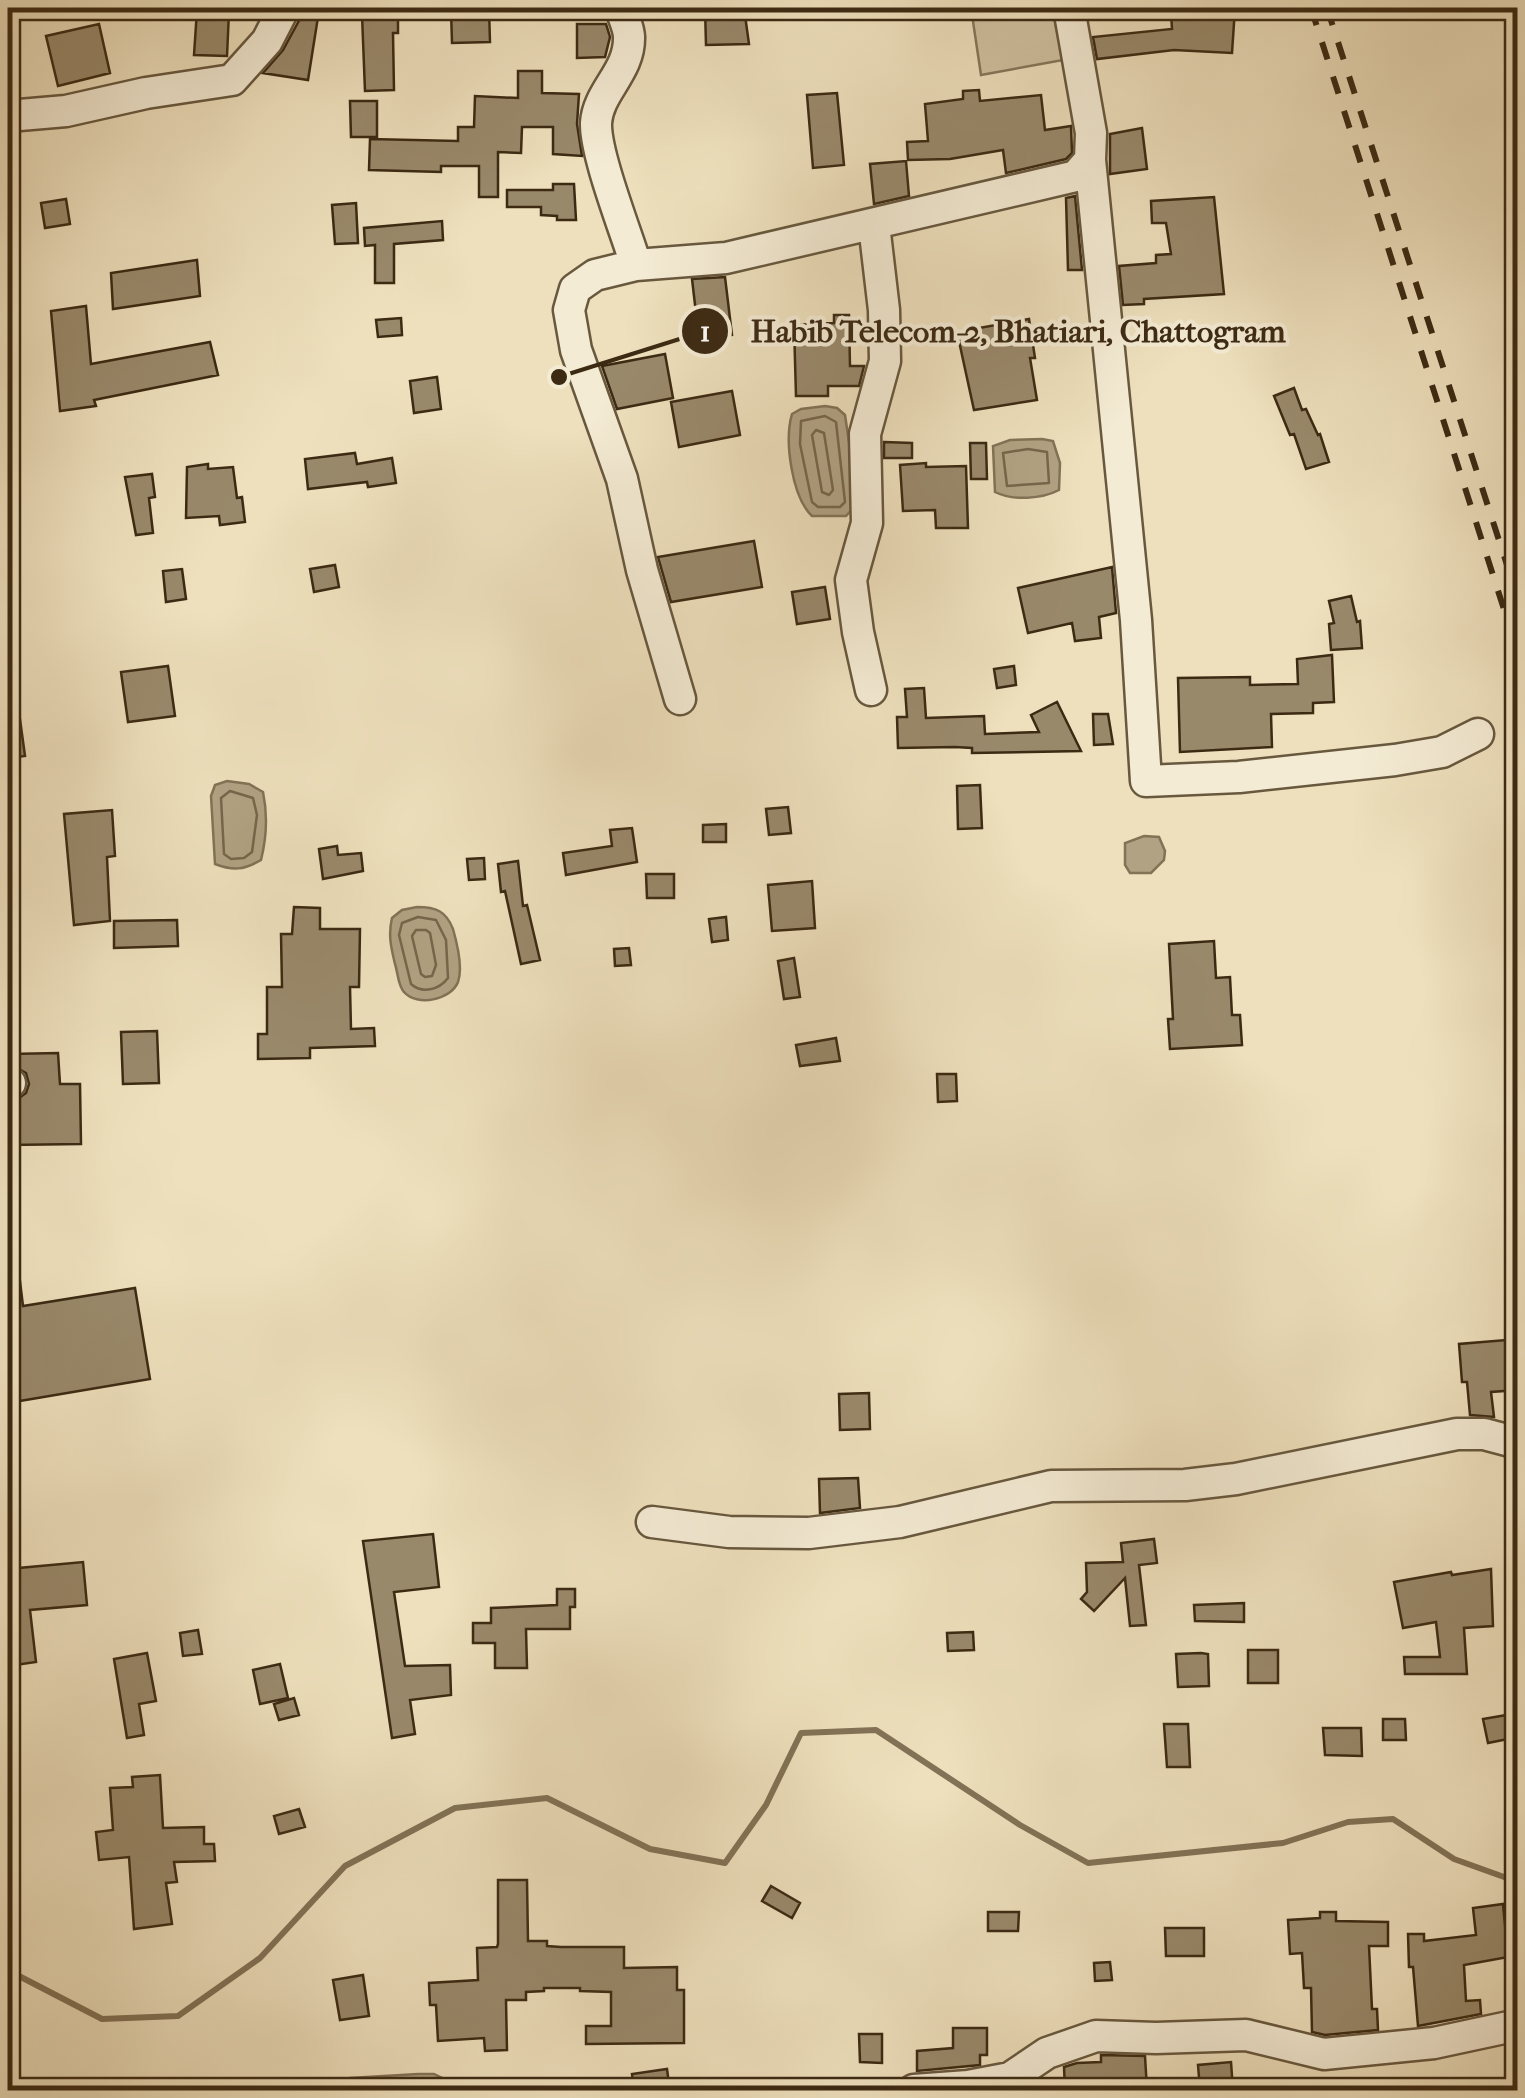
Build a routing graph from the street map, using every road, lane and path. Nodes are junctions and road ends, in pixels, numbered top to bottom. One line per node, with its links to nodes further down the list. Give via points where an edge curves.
1 (284, 8): 4 (street, via 232,80)
2 (621, 8): 7 (street, via 629,36 624,69 603,99 596,124)
3 (1069, 8): 5 (street)
4 (8, 116)
5 (1090, 160): 6 (street, via 1076,176); 10 (street, via 1146,781 1395,760 1442,752)
6 (874, 225): 7 (street, via 726,258); 8 (street, via 885,361 865,434 867,523 851,580)
7 (636, 265): 9 (street, via 595,274 575,289 569,310)
8 (871, 690)
9 (680, 699)
10 (1478, 734)
11 (1518, 1443): 12 (street, via 1457,1434 1236,1479 1051,1486 900,1522 810,1534)
12 (652, 1522)
13 (1518, 2025): 14 (street, via 1434,2043 1324,2054 1246,2036 1096,2036 1047,2052)
14 (1012, 2084): 15 (street)
15 (914, 2090)

